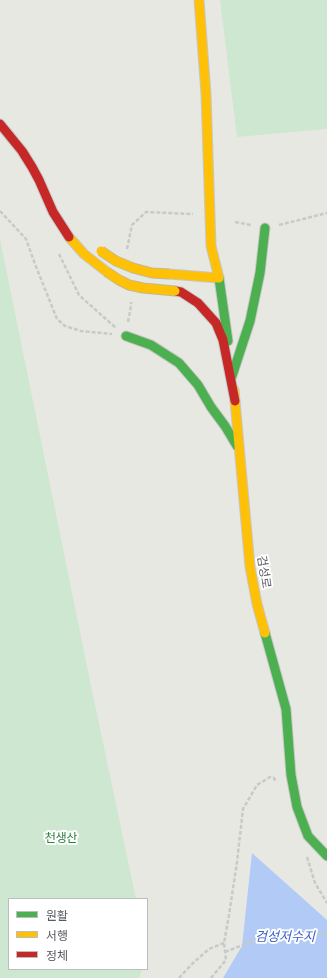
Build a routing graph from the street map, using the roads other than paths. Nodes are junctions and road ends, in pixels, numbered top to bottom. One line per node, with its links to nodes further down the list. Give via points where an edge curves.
1 (199, 0): 6 (main road, via 206,94 211,246)
2 (0, 124): 9 (main road, bridge, via 22,150 53,212 68,236 84,254 119,280 143,288 181,292 207,312 216,323 223,340)
3 (265, 228): 8 (main road, via 260,273 250,321)
4 (91, 244): 6 (main road, bridge, via 116,261 133,268 152,273)
5 (223, 255): 6 (main road)
6 (219, 278): 8 (main road, 검성로)
7 (126, 336): 10 (main road, via 151,345 179,363 198,385)
8 (232, 376): 9 (main road, 검성로)
9 (235, 401): 10 (main road, 검성로)
10 (239, 449): 11 (main road, 검성로, via 250,567 257,604 286,710 291,775 297,807 308,836)
11 (327, 856)

